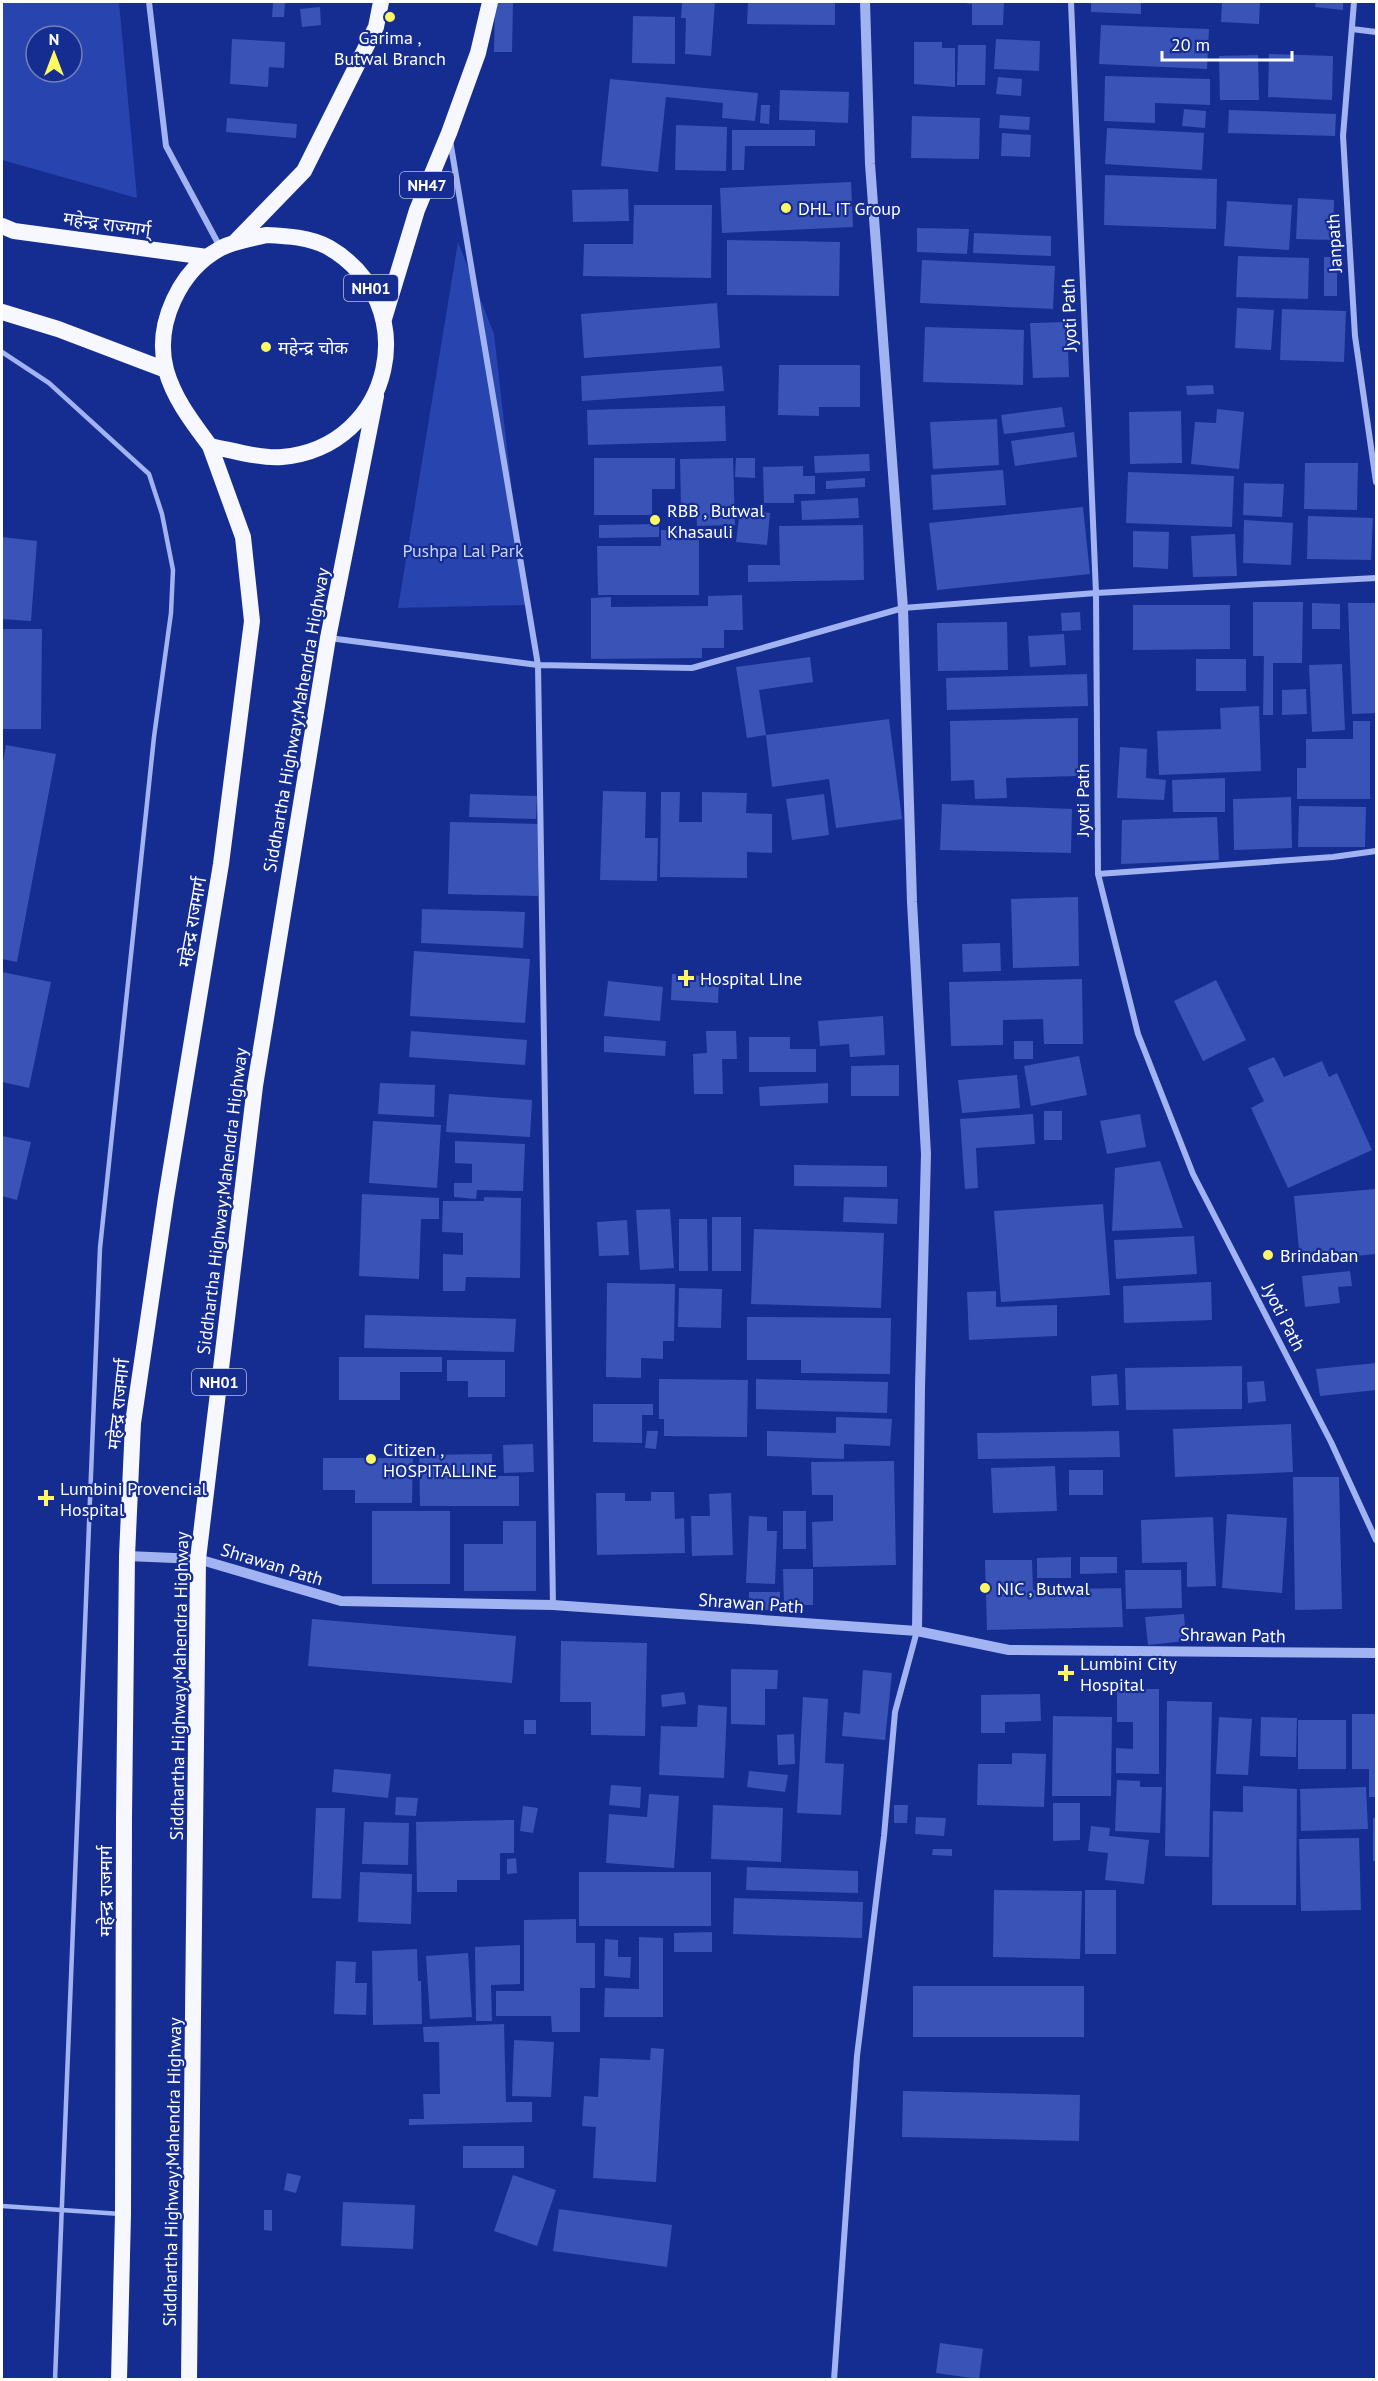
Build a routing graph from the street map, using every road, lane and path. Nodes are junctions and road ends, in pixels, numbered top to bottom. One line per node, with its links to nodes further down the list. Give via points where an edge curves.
1 (149, 2): 11 (street, via 166,146)
2 (381, 2): 11 (highway, महेन्द्र राजमार्ग, via 376,27 304,171)
3 (490, 2): 9 (highway, NH47, via 478,53)
4 (865, 2): 21 (street, via 870,164)
5 (1071, 2): 20 (street, Jyoti Path)
6 (1354, 2): 7 (street, Janpath)
7 (1352, 29): 8 (street); 18 (street, Janpath, via 1343,136 1355,336)
8 (1377, 32)
9 (449, 133): 13 (highway, NH47, via 417,210); 23 (street)
10 (2, 226): 11 (highway, महेन्द्र राज्मार्ग् / NH01, via 14,231)
11 (221, 249): 13 (highway, NH01, via 266,235 297,236 327,247 352,265 372,289); 15 (highway, महेन्द्र राजमार्ग, via 185,280 170,307 163,338)
12 (2, 312): 15 (highway)
13 (384, 319): 16 (highway, NH01, via 387,358)
14 (2, 352): 33 (lane, via 49,383 149,474 173,570 100,1248)
15 (166, 370): 17 (highway, महेन्द्र राजमार्ग, via 180,406)
16 (376, 396): 17 (highway, NH01, via 353,428 320,449 281,458); 22 (highway, Siddhartha Highway;Mahendra Highway / NH01)
17 (210, 446): 27 (highway, महेन्द्र राजमार्ग, via 243,537 252,621 221,864 134,1423)
18 (1377, 482)
19 (1377, 578): 20 (street)
20 (1096, 593): 21 (street); 25 (street, Jyoti Path)
21 (903, 608): 23 (street, via 692,668); 30 (street, via 912,902 926,1154)
22 (328, 638): 23 (street); 28 (highway, Siddhartha Highway;Mahendra Highway / NH01, via 255,1086)
23 (538, 665): 29 (street)
24 (1377, 851): 25 (street)
25 (1098, 874): 26 (street, Jyoti Path, via 1138,1034 1193,1174)
26 (1377, 1540)
27 (127, 1556): 28 (street, Shrawan Path); 34 (highway, महेन्द्र राजमार्ग)
28 (198, 1559): 29 (street, Shrawan Path, via 341,1601); 37 (highway, Siddhartha Highway;Mahendra Highway / NH01)
29 (553, 1605): 30 (street, Shrawan Path)
30 (917, 1631): 31 (street, Shrawan Path, via 1009,1650); 38 (street, via 895,1712 857,2056)
31 (1377, 1653)
32 (2, 2205): 33 (lane)
33 (62, 2210): 34 (lane); 35 (lane)
34 (123, 2214): 36 (highway, महेन्द्र राजमार्ग)
35 (55, 2379)
36 (119, 2379)
37 (189, 2379)
38 (834, 2379)

